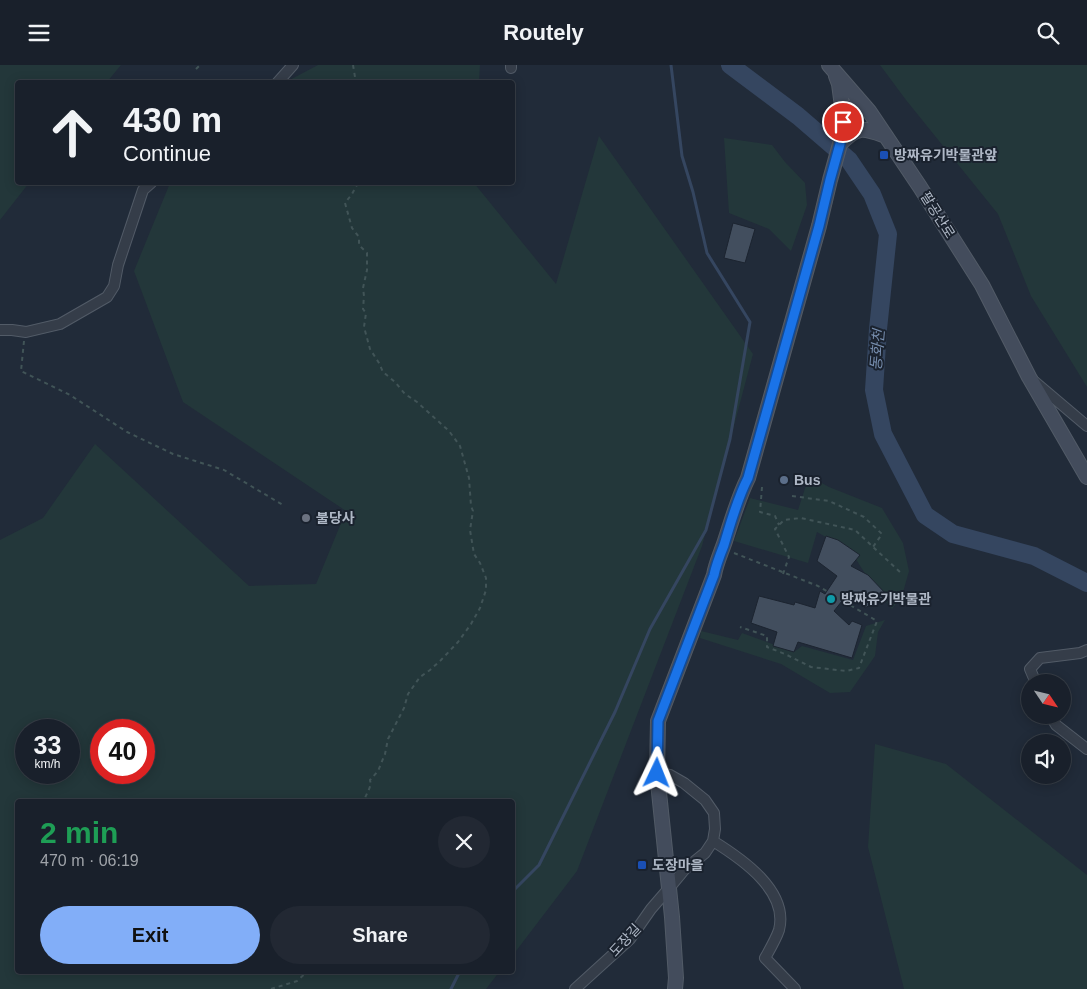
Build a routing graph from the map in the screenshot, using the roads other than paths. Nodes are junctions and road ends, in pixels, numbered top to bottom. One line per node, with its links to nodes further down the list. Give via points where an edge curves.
1 (293, 65): 3 (street)
2 (831, 67): 4 (street, 팔공산로); 5 (street, via 840,84)
3 (280, 80)
4 (862, 103): 5 (street, via 848,109); 6 (street, 팔공산로)
5 (847, 123): 6 (street); 16 (street, via 748,478 658,721)
6 (886, 136): 9 (street, 팔공산로, via 982,285)
7 (148, 185): 8 (street, via 142,190 114,286 107,297 60,324 26,332)
8 (0, 330)
9 (1029, 377): 10 (street, 팔공산로); 11 (street, 팔공산로)
10 (1087, 426)
11 (1087, 477)
12 (1087, 650): 13 (street, via 1040,658 1030,669)
13 (1032, 674)
14 (1055, 724): 15 (street)
15 (1087, 749)
16 (657, 773): 17 (street, via 670,775 705,800 714,813); 18 (street)
17 (713, 841): 18 (street, 도장길); 21 (street, via 762,878 773,893 780,915 779,931 765,958)
18 (670, 887): 19 (street, 도장길, via 630,939); 20 (street)
19 (574, 989)
20 (675, 989)
21 (795, 989)

